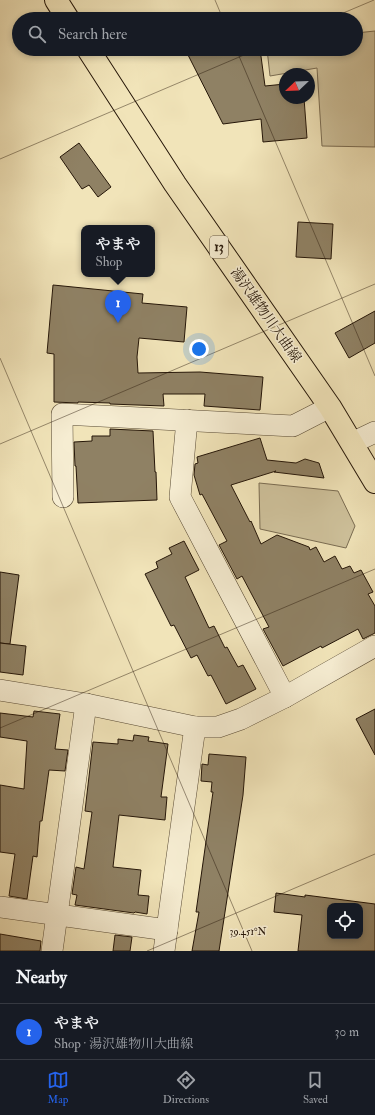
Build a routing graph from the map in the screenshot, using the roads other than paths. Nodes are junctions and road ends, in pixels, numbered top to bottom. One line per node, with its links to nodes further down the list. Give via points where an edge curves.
1 (56, 0): 2 (main road)
2 (64, 12)
3 (93, 56): 4 (main road, 湯沢雄物川大曲線 / 13, via 175,184)
4 (330, 407): 5 (street, via 293,426); 7 (main road, 湯沢雄物川大曲線 / 13)
5 (187, 420): 9 (street, via 62,414); 12 (street, via 180,497)
6 (375, 432): 7 (street)
7 (352, 443): 8 (main road, 湯沢雄物川大曲線 / 13)
8 (375, 482)
9 (63, 497)
10 (375, 646): 12 (street)
11 (0, 690): 13 (street)
12 (285, 696): 14 (street, via 241,719 218,727)
13 (86, 704): 14 (street); 16 (street)
14 (195, 728): 17 (street)
15 (0, 907): 16 (street)
16 (57, 915): 17 (street); 18 (street)
17 (167, 930): 19 (street)
18 (52, 951)
19 (164, 951)

